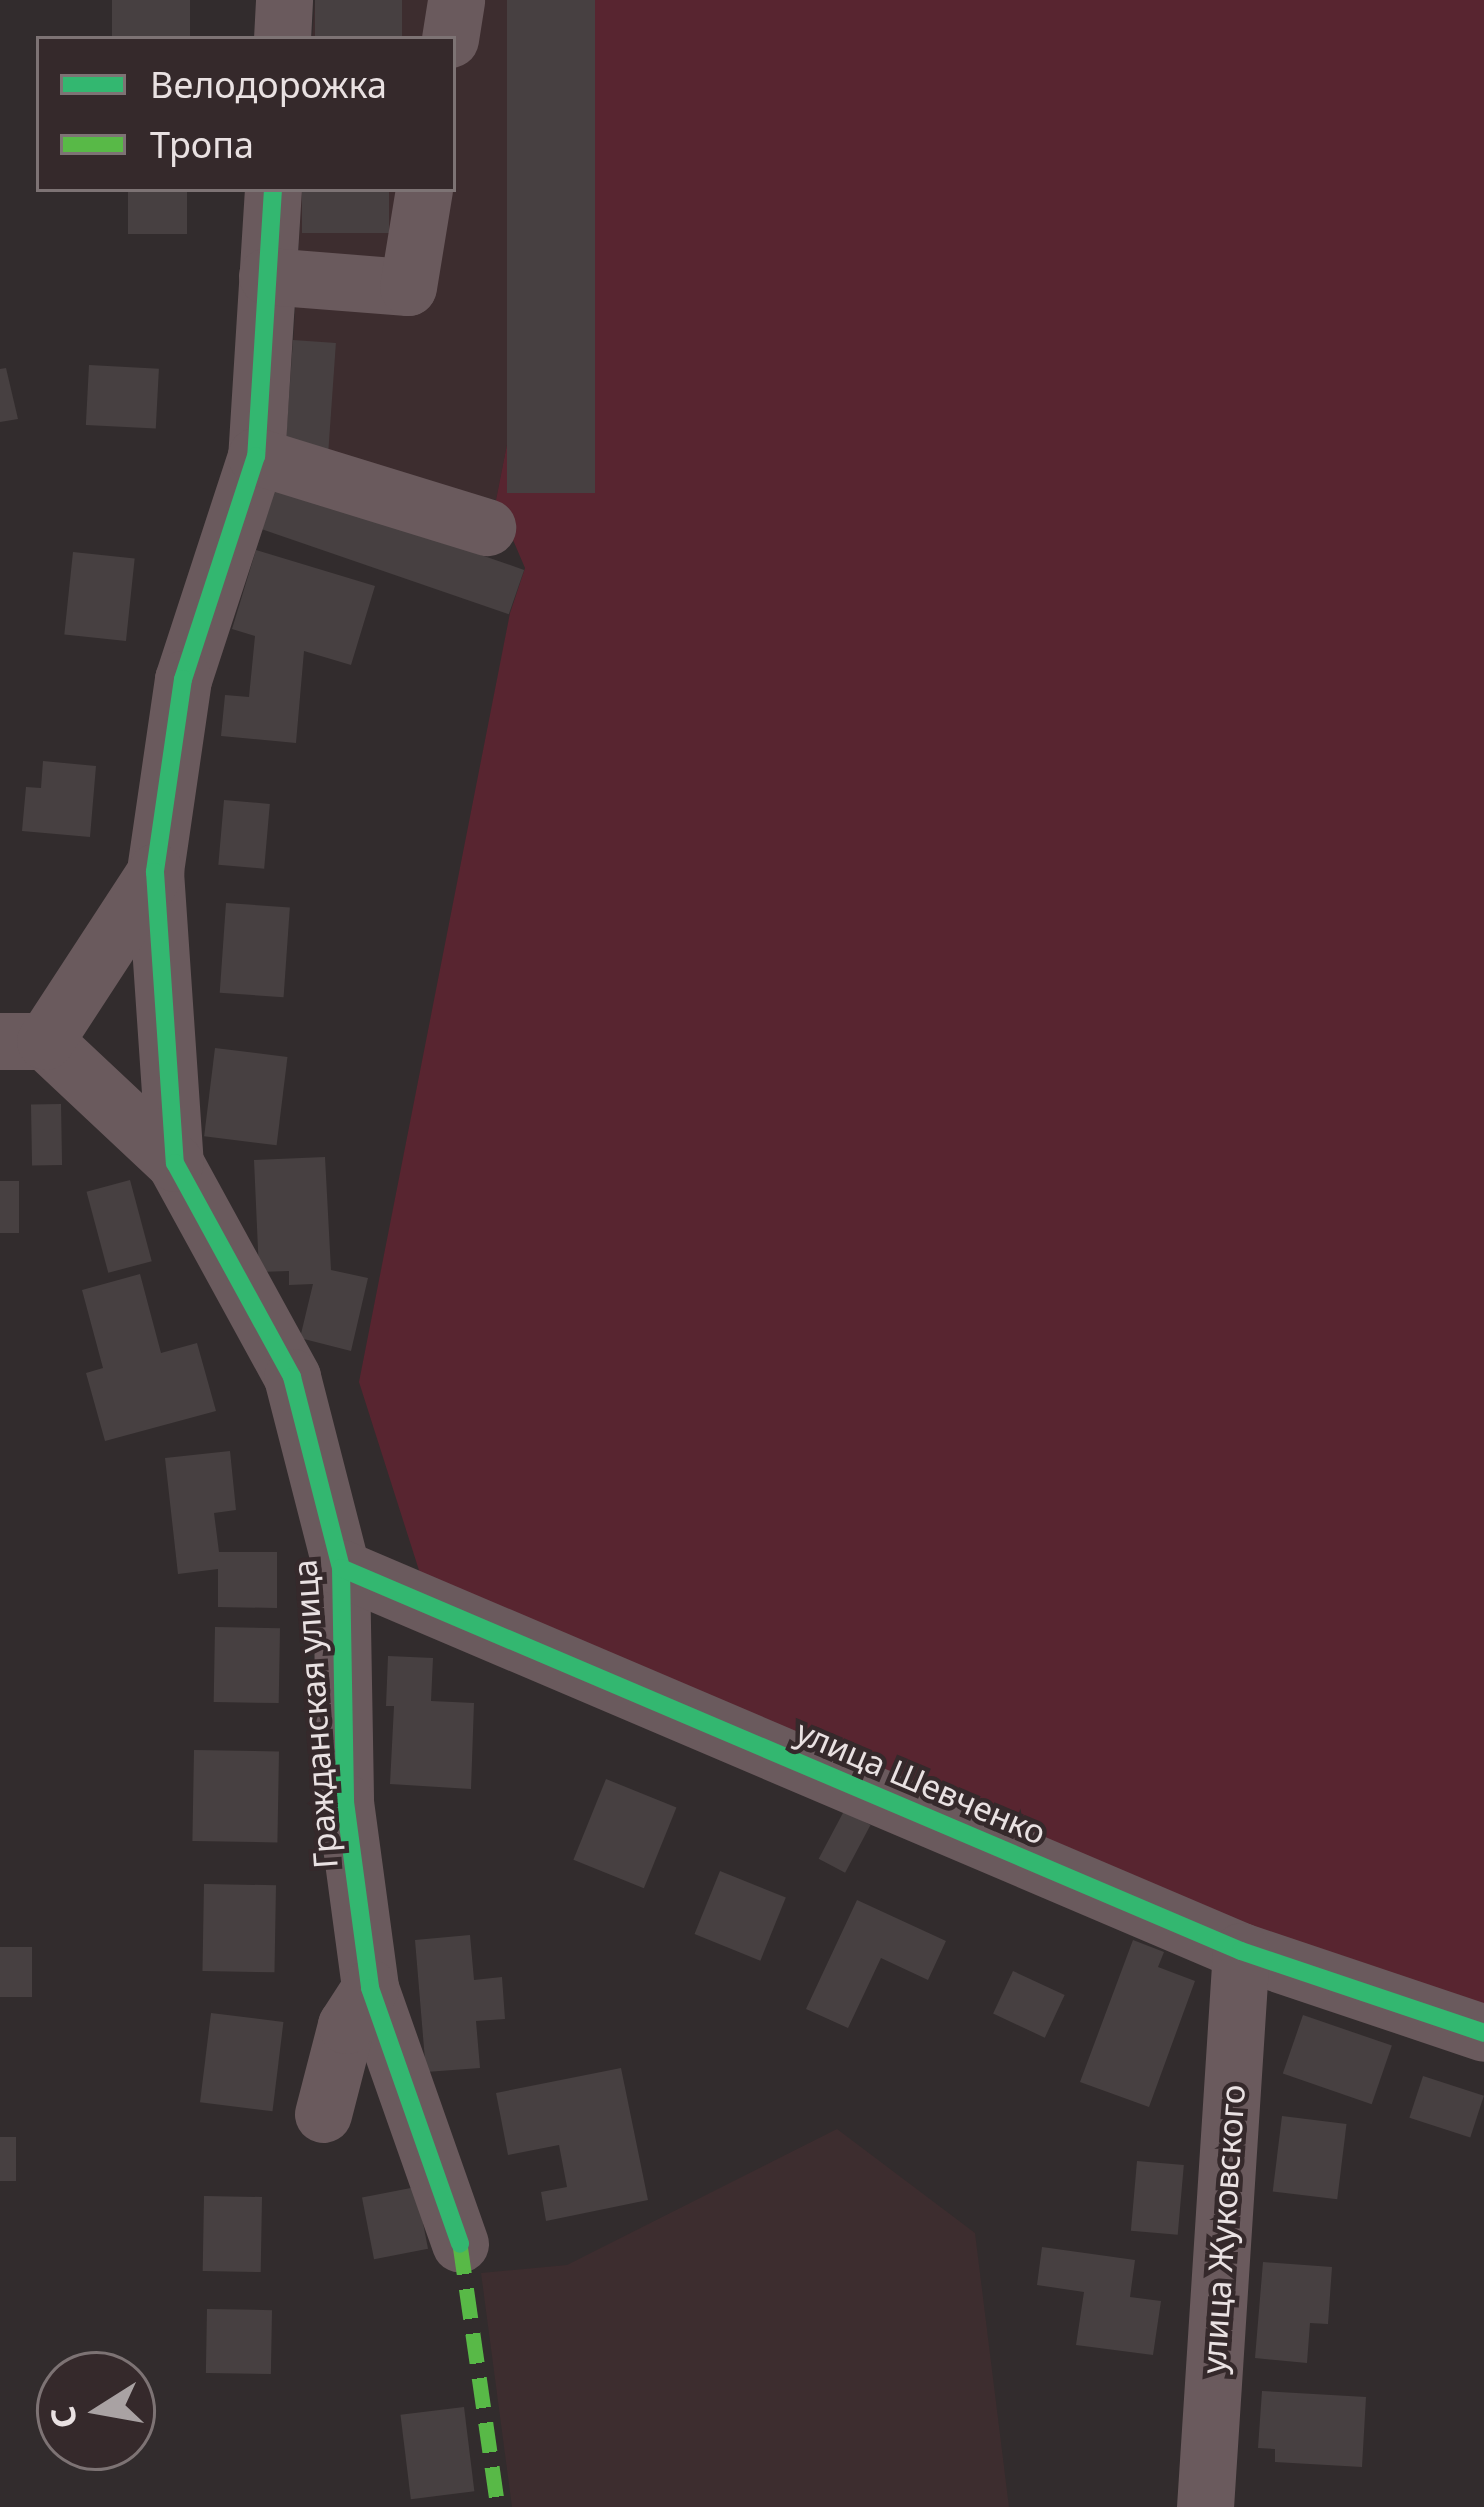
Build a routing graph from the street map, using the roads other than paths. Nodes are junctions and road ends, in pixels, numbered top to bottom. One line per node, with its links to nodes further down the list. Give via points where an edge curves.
1 (284, 0): 3 (street)
2 (456, 0): 4 (street)
3 (282, 36)
4 (450, 36)
5 (273, 192): 7 (street, Гражданская улица)
6 (424, 192): 7 (street, via 408,287)
7 (267, 276): 8 (street, Гражданская улица)
8 (256, 456): 9 (street); 10 (street, Гражданская улица, via 182,679)
9 (487, 526)
10 (155, 872): 11 (street, Гражданская улица); 12 (street, Гражданская улица)
11 (22, 1041): 12 (street)
12 (175, 1163): 13 (street, Гражданская улица, via 292,1377)
13 (341, 1568): 14 (street, улица Шевченко); 15 (street, Гражданская улица, via 345,1802)
14 (1241, 1951): 16 (street, улица Шевченко); 19 (street, улица Жуковского)
15 (370, 1988): 17 (street, via 346,2025); 18 (street, Гражданская улица)
16 (1484, 2033)
17 (322, 2114)
18 (460, 2244)
19 (1204, 2507)

